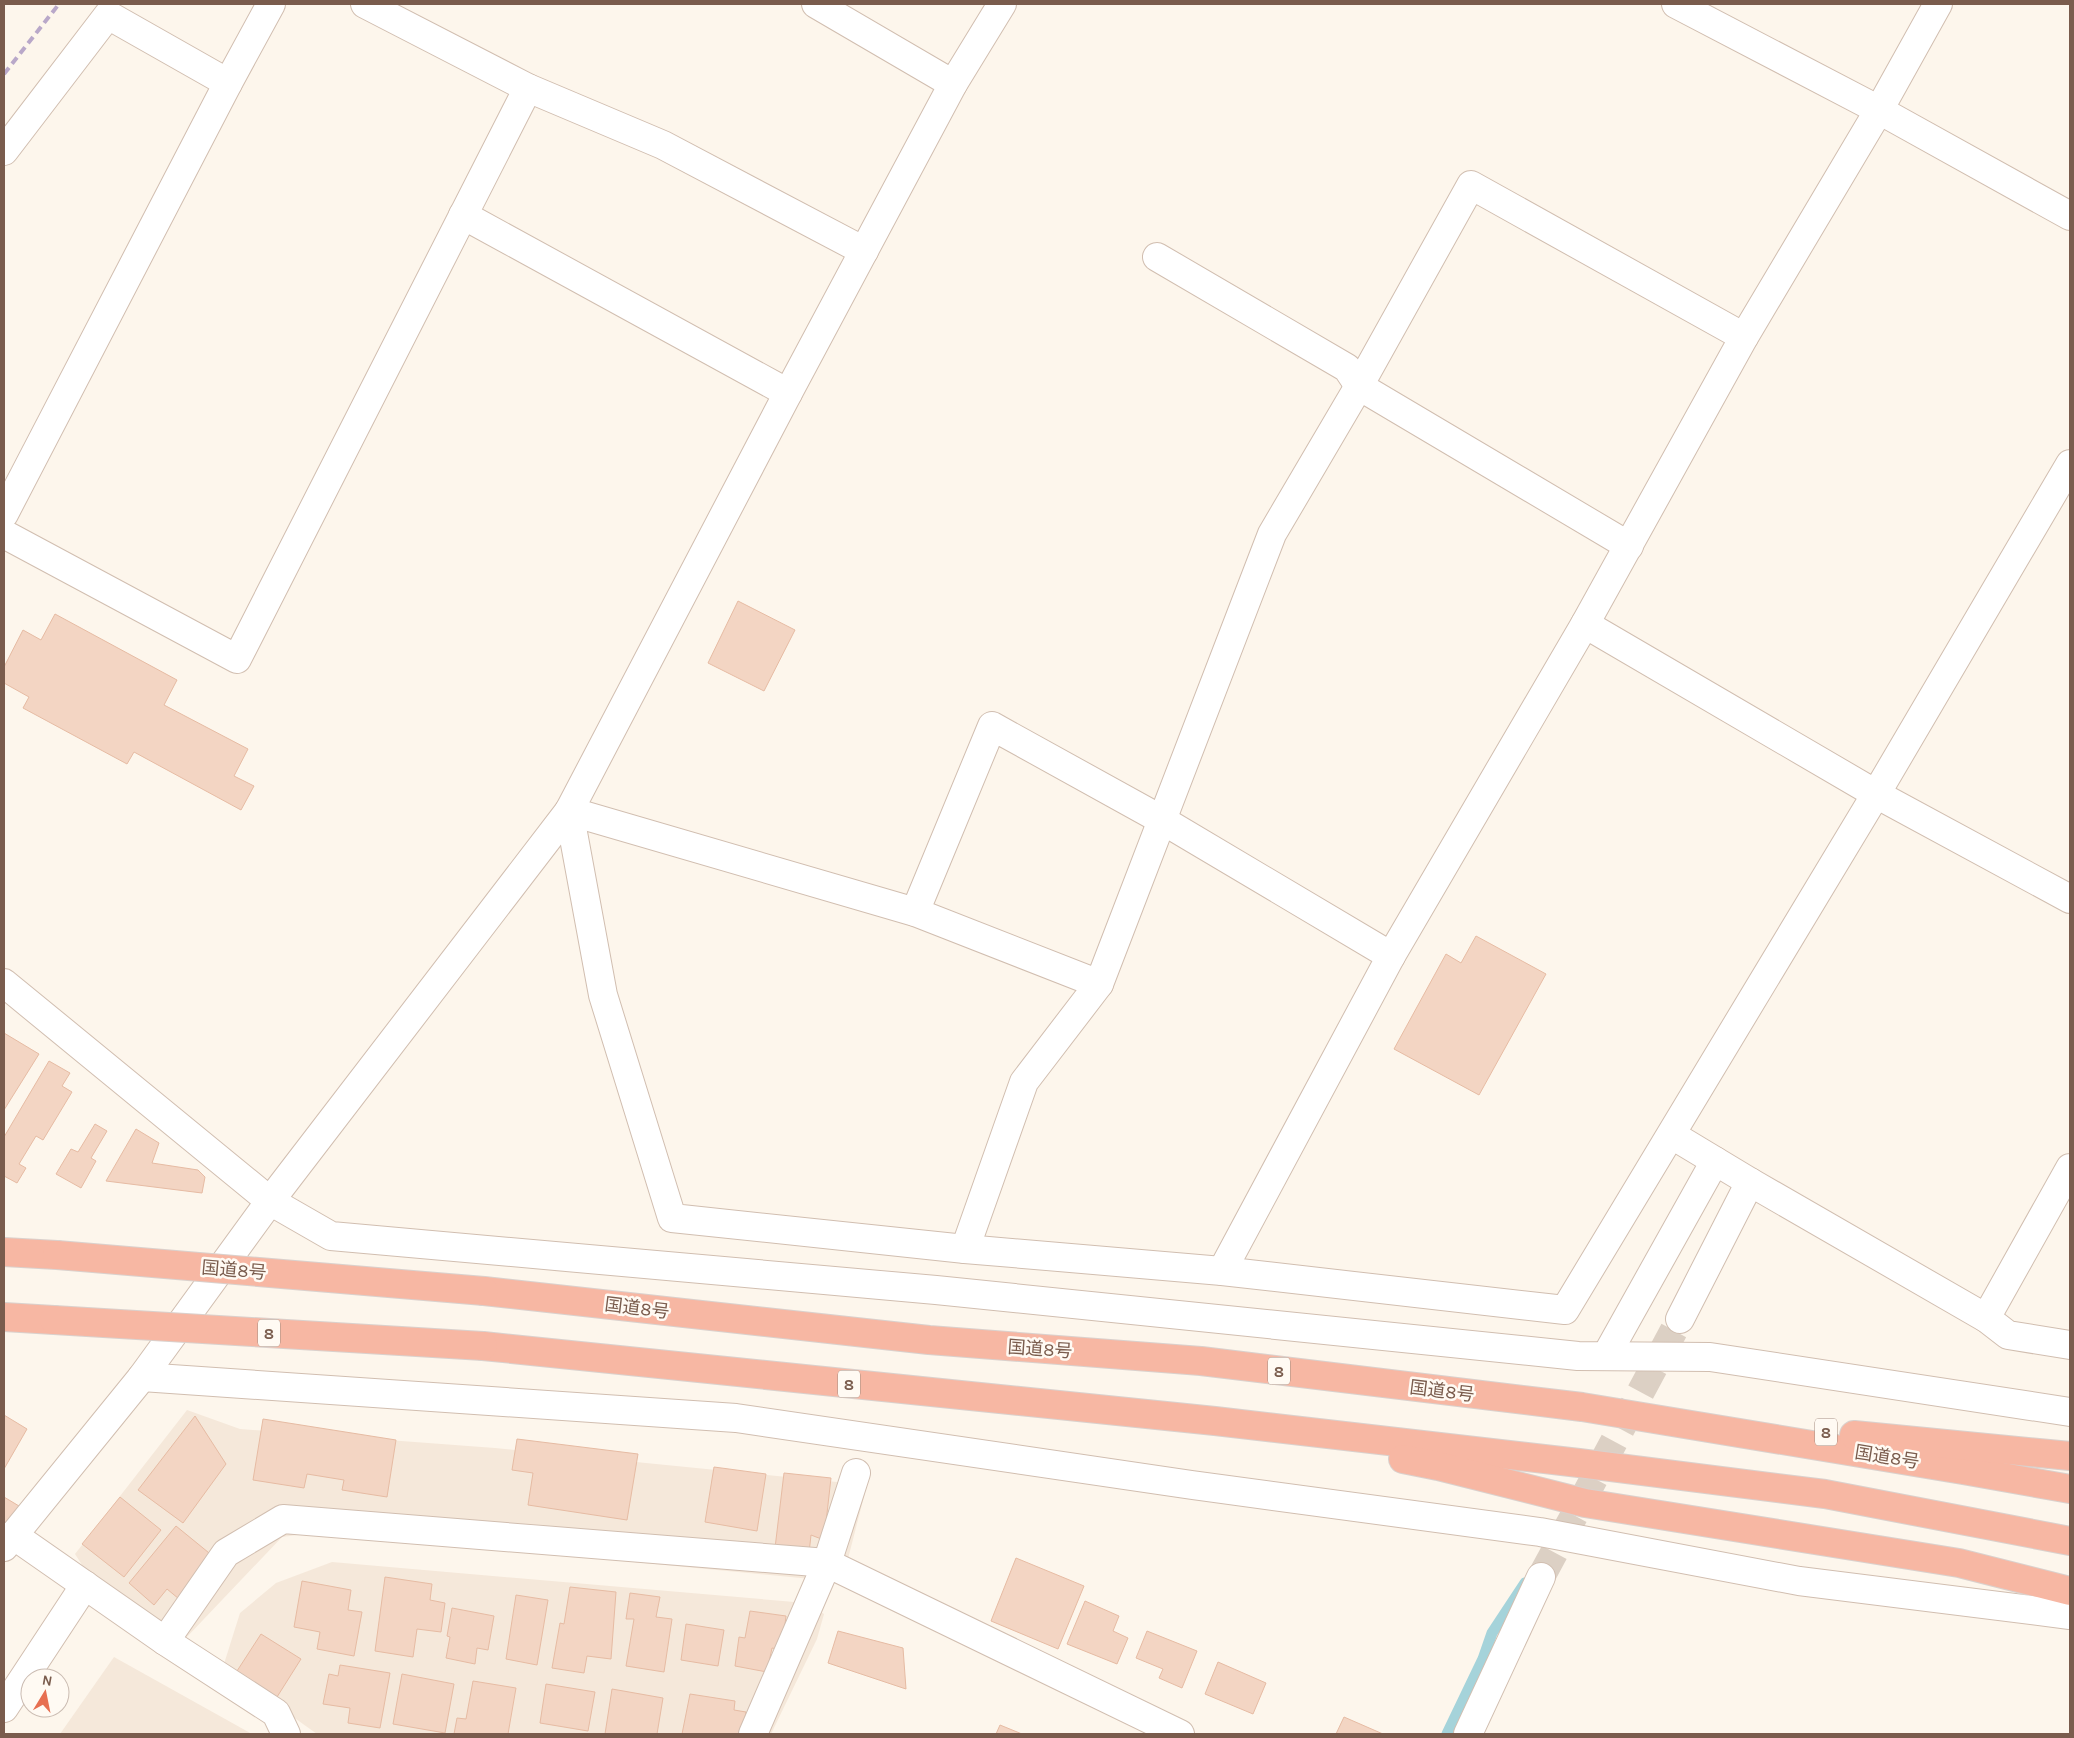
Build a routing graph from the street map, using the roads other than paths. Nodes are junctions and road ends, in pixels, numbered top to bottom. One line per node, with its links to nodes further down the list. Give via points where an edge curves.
1 (271, 4): 7 (street)
2 (364, 4): 9 (street)
3 (816, 4): 8 (street)
4 (1002, 4): 8 (street)
5 (1676, 4): 10 (street)
6 (1938, 4): 10 (street)
7 (228, 83): 11 (street, via 108,14); 20 (street)
8 (954, 84): 14 (street)
9 (528, 88): 12 (street); 14 (street, via 662,145)
10 (1879, 110): 13 (street); 16 (street)
11 (4, 151)
12 (463, 215): 18 (street); 21 (street, via 237,659)
13 (2070, 216)
14 (864, 251): 18 (street)
15 (1157, 257): 17 (street, via 1347,368)
16 (1744, 337): 17 (street, via 1471,185); 22 (street)
17 (1359, 386): 22 (street); 26 (street, via 1272,534)
18 (788, 393): 25 (street)
19 (2070, 464): 24 (street)
20 (4, 514)
21 (4, 534)
22 (1629, 546): 23 (street)
23 (1585, 624): 24 (street); 29 (street)
24 (1876, 794): 27 (street); 32 (street)
25 (569, 811): 28 (street); 36 (street); 37 (street, via 603,995 672,1218)
26 (1162, 820): 28 (street, via 992,726); 29 (street); 31 (street)
27 (2070, 899)
28 (915, 912): 31 (street)
29 (1391, 956): 39 (street)
30 (4, 984): 36 (street)
31 (1099, 984): 37 (street, via 1024,1082)
32 (1672, 1135): 33 (street); 39 (street, via 1565,1310)
33 (1716, 1161): 35 (street); 44 (street)
34 (2070, 1168): 41 (street)
35 (1750, 1182): 41 (street); 42 (street)
36 (270, 1201): 44 (street, via 331,1236 936,1290 1578,1356); 45 (street)
37 (965, 1248): 39 (street)
38 (4, 1252): 46 (highway, 国道8号 / 8, bridge, via 484,1291 929,1340 1201,1361)
39 (1222, 1271)
40 (4, 1317): 48 (highway, 8, bridge, via 483,1346)
41 (1986, 1318): 43 (street, via 2008,1334)
42 (1680, 1319)
43 (2070, 1345)
44 (1606, 1356): 47 (street, via 1710,1357)
45 (142, 1377): 52 (street); 58 (street, via 736,1418 1202,1487 1540,1532 1799,1581)
46 (1582, 1407): 49 (highway, 8); 51 (highway, 国道8号 / 8)
47 (2070, 1412)
48 (1215, 1421): 53 (highway, 8, via 1825,1494); 57 (highway, 8, via 1438,1466 1585,1503 1959,1563)
49 (2070, 1456)
50 (856, 1473): 54 (street)
51 (2070, 1489)
52 (8, 1541): 56 (street)
53 (2070, 1541)
54 (827, 1563): 59 (street, via 283,1519 226,1553); 62 (street); 63 (street)
55 (1542, 1577): 64 (street)
56 (85, 1585): 59 (street); 60 (street)
57 (2070, 1591)
58 (2070, 1615)
59 (165, 1641): 61 (street)
60 (4, 1708)
61 (274, 1727)
62 (753, 1734)
63 (1180, 1734)
64 (1468, 1734)

